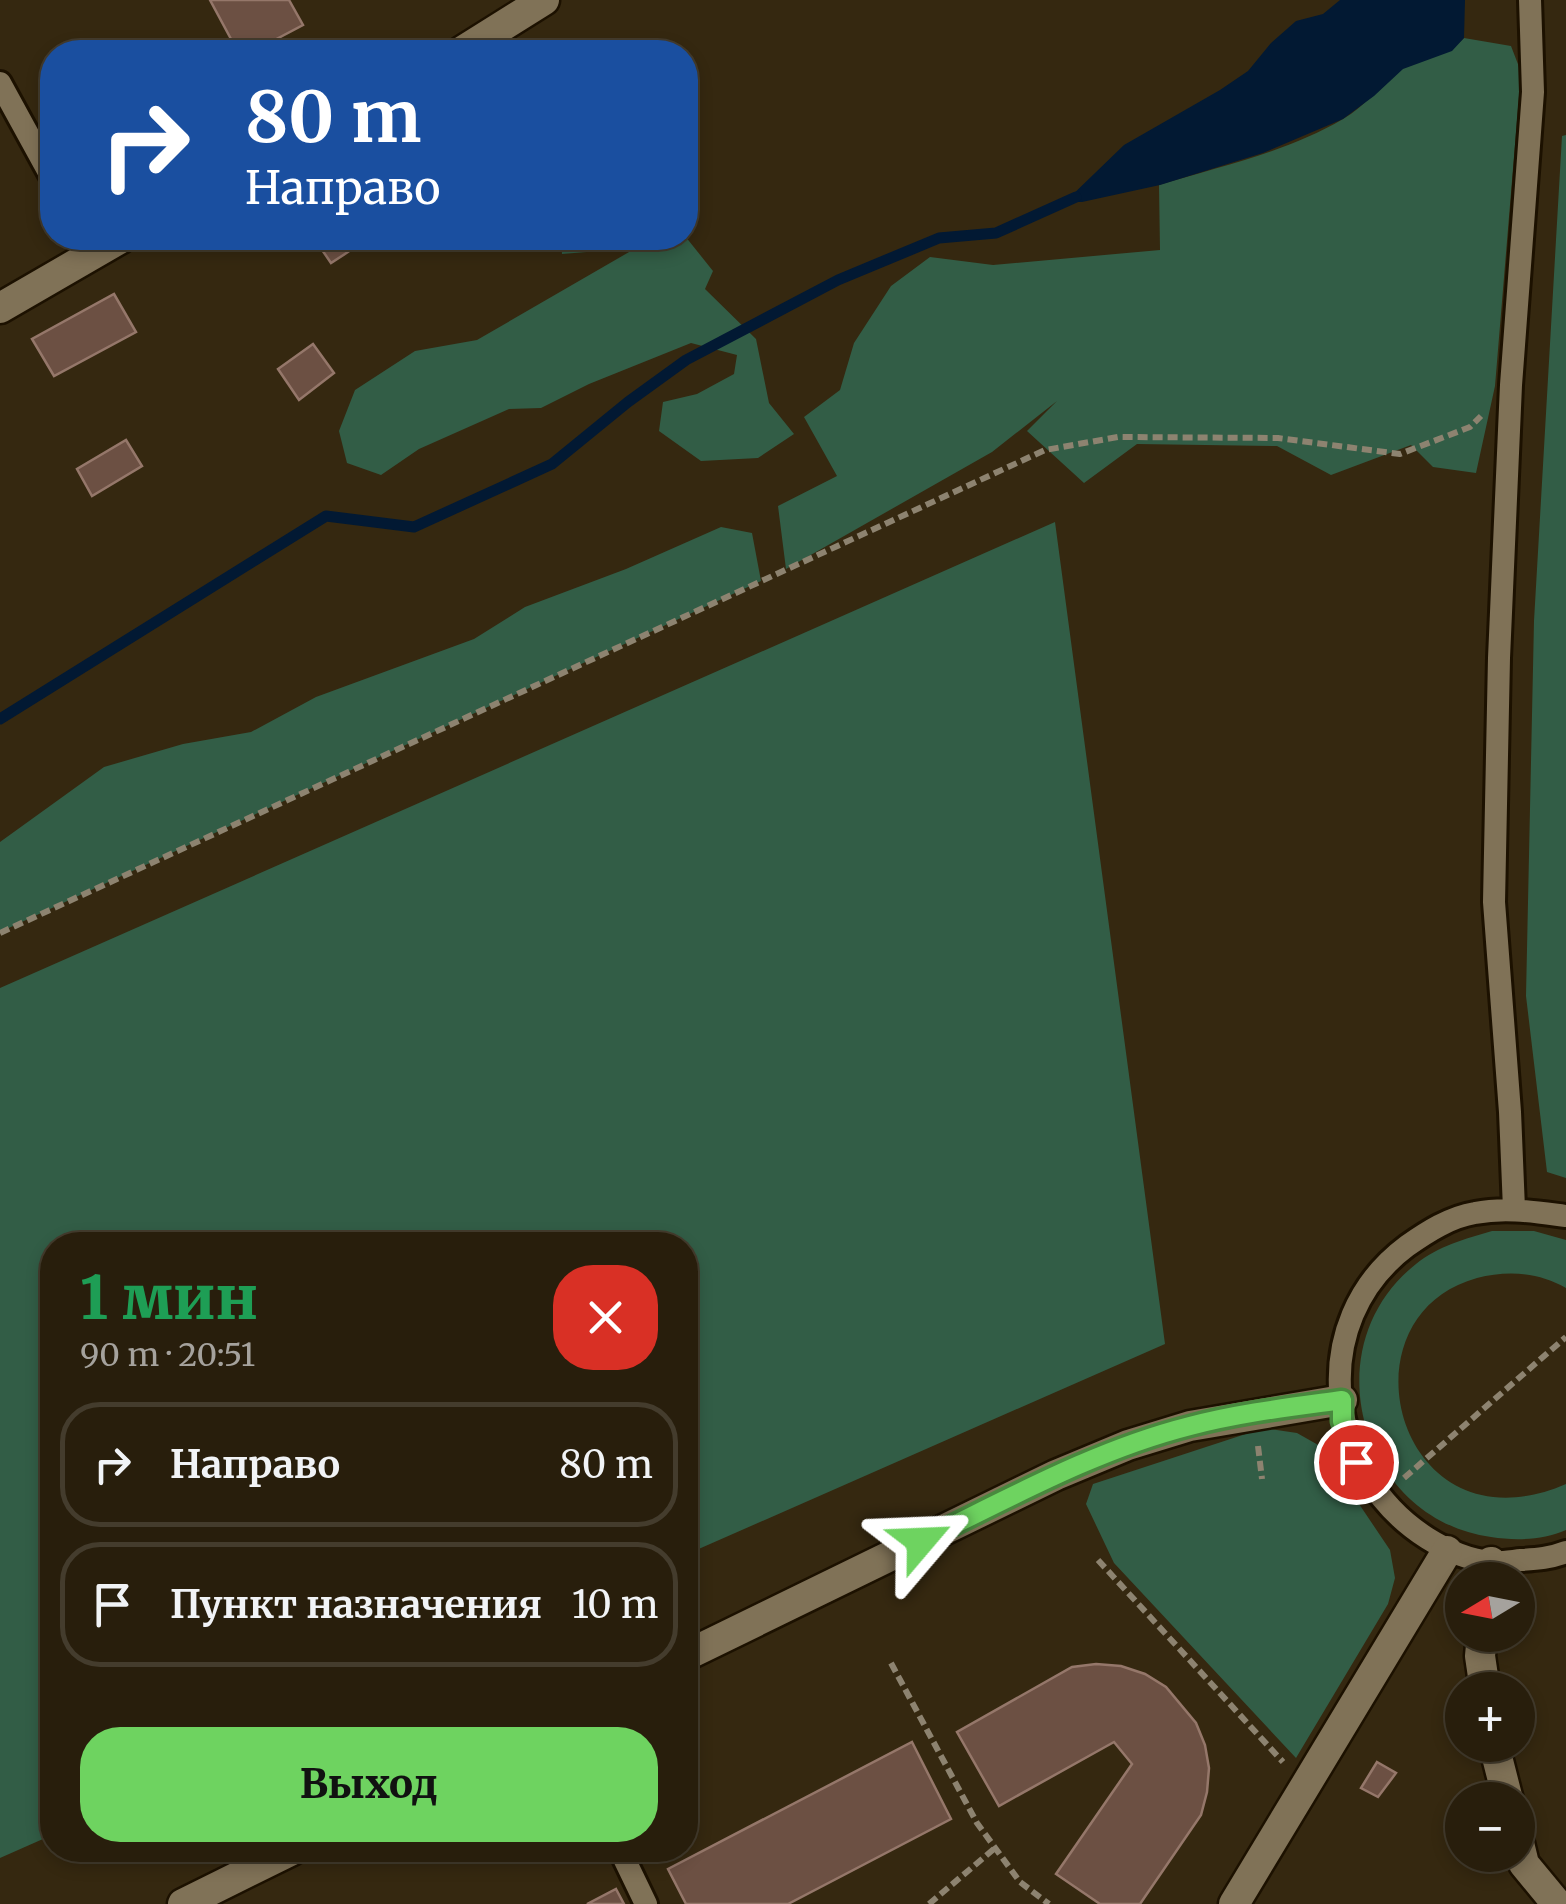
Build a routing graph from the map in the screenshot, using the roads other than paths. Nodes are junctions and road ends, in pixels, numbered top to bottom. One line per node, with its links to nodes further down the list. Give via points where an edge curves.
1 (544, 0): 3 (street)
2 (1530, 0): 8 (lane, via 1532,92 1511,385 1494,902)
3 (480, 40)
4 (0, 83): 5 (lane)
5 (40, 156)
6 (88, 250): 7 (street)
7 (0, 308)
8 (1514, 1209): 9 (lane); 10 (lane, via 1472,1213 1430,1230 1394,1256 1364,1292 1346,1333)
9 (1566, 1216)
10 (1342, 1400): 11 (lane, via 1356,1462 1380,1499); 15 (street, via 1190,1426 1128,1445)
11 (1447, 1551): 13 (lane); 21 (street)
12 (1566, 1552): 14 (lane)
13 (1471, 1562)
14 (1533, 1562)
15 (698, 1650)
16 (268, 1862): 19 (street)
17 (626, 1862): 20 (lane)
18 (1531, 1872): 22 (street)
19 (183, 1904)
20 (646, 1904)
21 (1234, 1904)
22 (1557, 1904)

